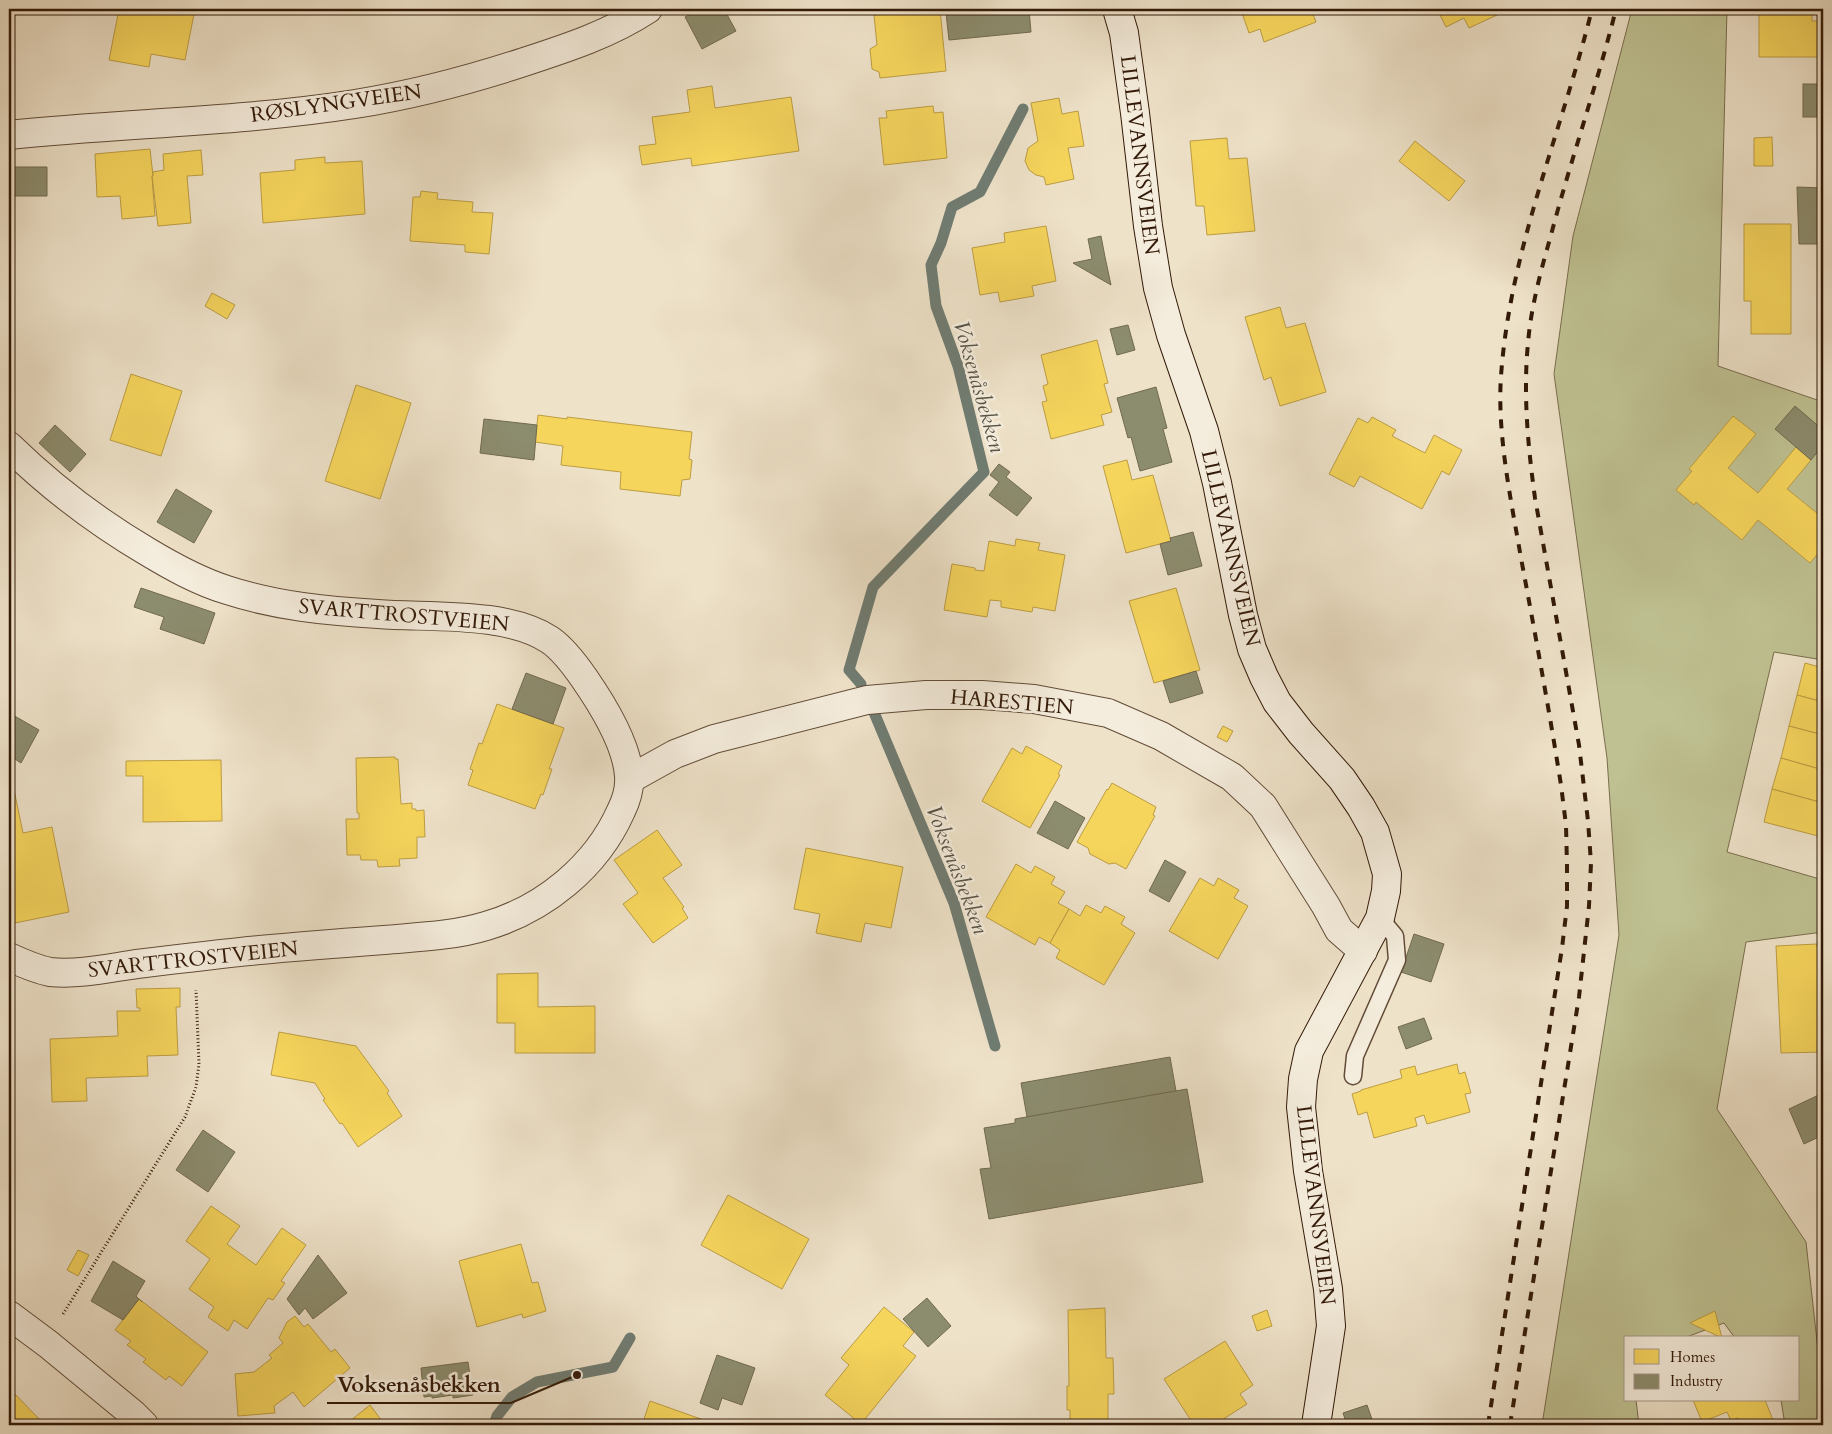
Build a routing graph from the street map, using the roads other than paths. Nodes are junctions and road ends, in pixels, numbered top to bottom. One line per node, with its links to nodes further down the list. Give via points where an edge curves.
1 (648, 9): 3 (street, RØSLYNGVEIEN, via 594,38 462,81 400,96 302,111)
2 (1117, 9): 6 (street, LILLEVANNSVEIEN, via 1124,33 1136,113 1158,288 1218,483 1252,649 1277,702 1342,779 1375,832 1387,874)
3 (9, 135)
4 (9, 446): 5 (street, SVARTTROSTVEIEN, via 60,492 114,532 187,575 225,590 270,602 326,610 496,621 519,626 550,640 583,676 606,713 624,753)
5 (630, 779): 7 (street, HARESTIEN, via 675,754 714,739 868,700 982,695 1034,699 1108,713 1161,736 1232,778 1264,806 1340,930); 8 (street, SVARTTROSTVEIEN, via 626,801 615,825 600,849 579,872 549,896 513,916 484,927 428,936 194,957 75,972 50,972)
6 (1380, 918): 7 (street, LILLEVANNSVEIEN); 9 (lane, via 1395,936 1397,960 1355,1056)
7 (1363, 951): 12 (street, LILLEVANNSVEIEN, via 1309,1051 1302,1079 1301,1107 1308,1171 1331,1326)
8 (9, 957)
9 (1353, 1076)
10 (9, 1315): 11 (street)
11 (144, 1425)
12 (1316, 1425)

